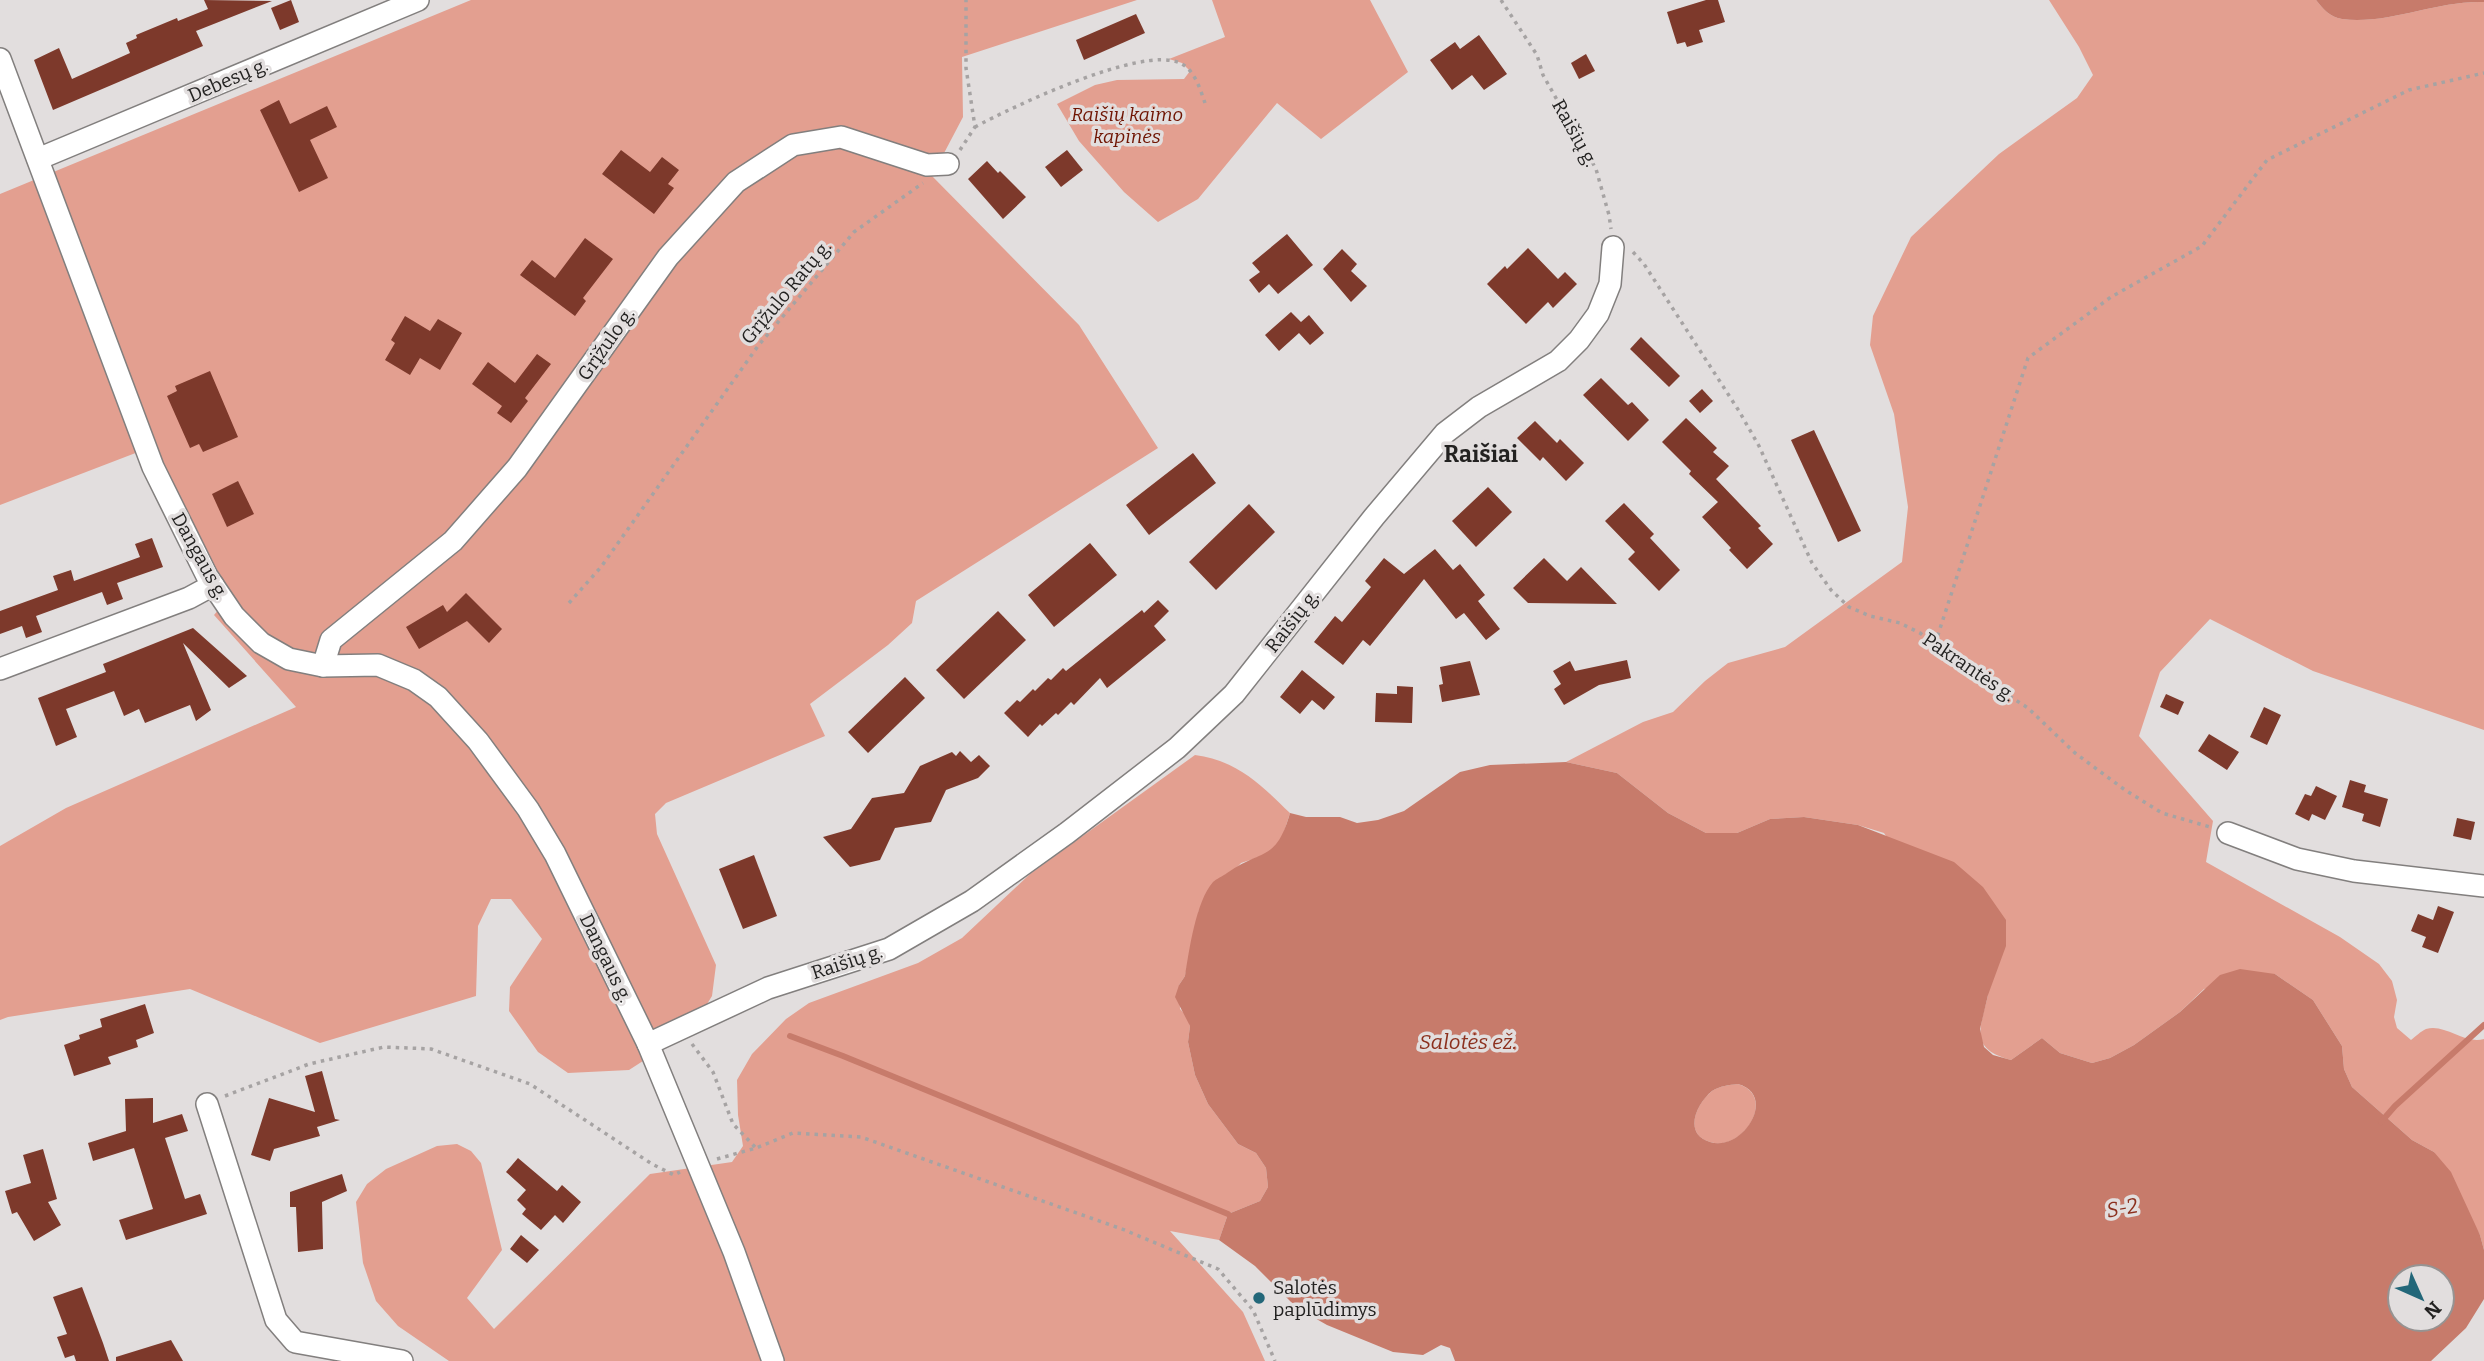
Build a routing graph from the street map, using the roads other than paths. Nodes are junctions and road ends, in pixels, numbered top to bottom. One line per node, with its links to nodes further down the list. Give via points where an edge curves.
1 (418, 0): 3 (street, Debesų g.)
2 (0, 59): 3 (street, Dangaus g.)
3 (38, 159): 6 (street, Dangaus g., via 153,467)
4 (948, 164): 7 (street, Grįžulo g., via 927,165 841,137 793,145 736,182 668,257 517,468 453,541 331,640)
5 (1613, 247): 11 (street, Raišių g., via 1610,284 1598,314 1579,340 1558,361 1479,407 1446,433 1234,694 1177,748 972,901 889,949 768,988)
6 (213, 585): 7 (street, Dangaus g., via 234,616 261,643 289,659); 8 (street)
7 (323, 666): 11 (street, Dangaus g., via 378,665 414,680 438,698 478,741 555,854)
8 (0, 669)
9 (2228, 833): 10 (street, via 2298,859 2354,871)
10 (2484, 886)
11 (648, 1044): 14 (street, Dangaus g., via 734,1252)
12 (207, 1104): 13 (street, via 276,1320 295,1342)
13 (402, 1361)
14 (773, 1361)

